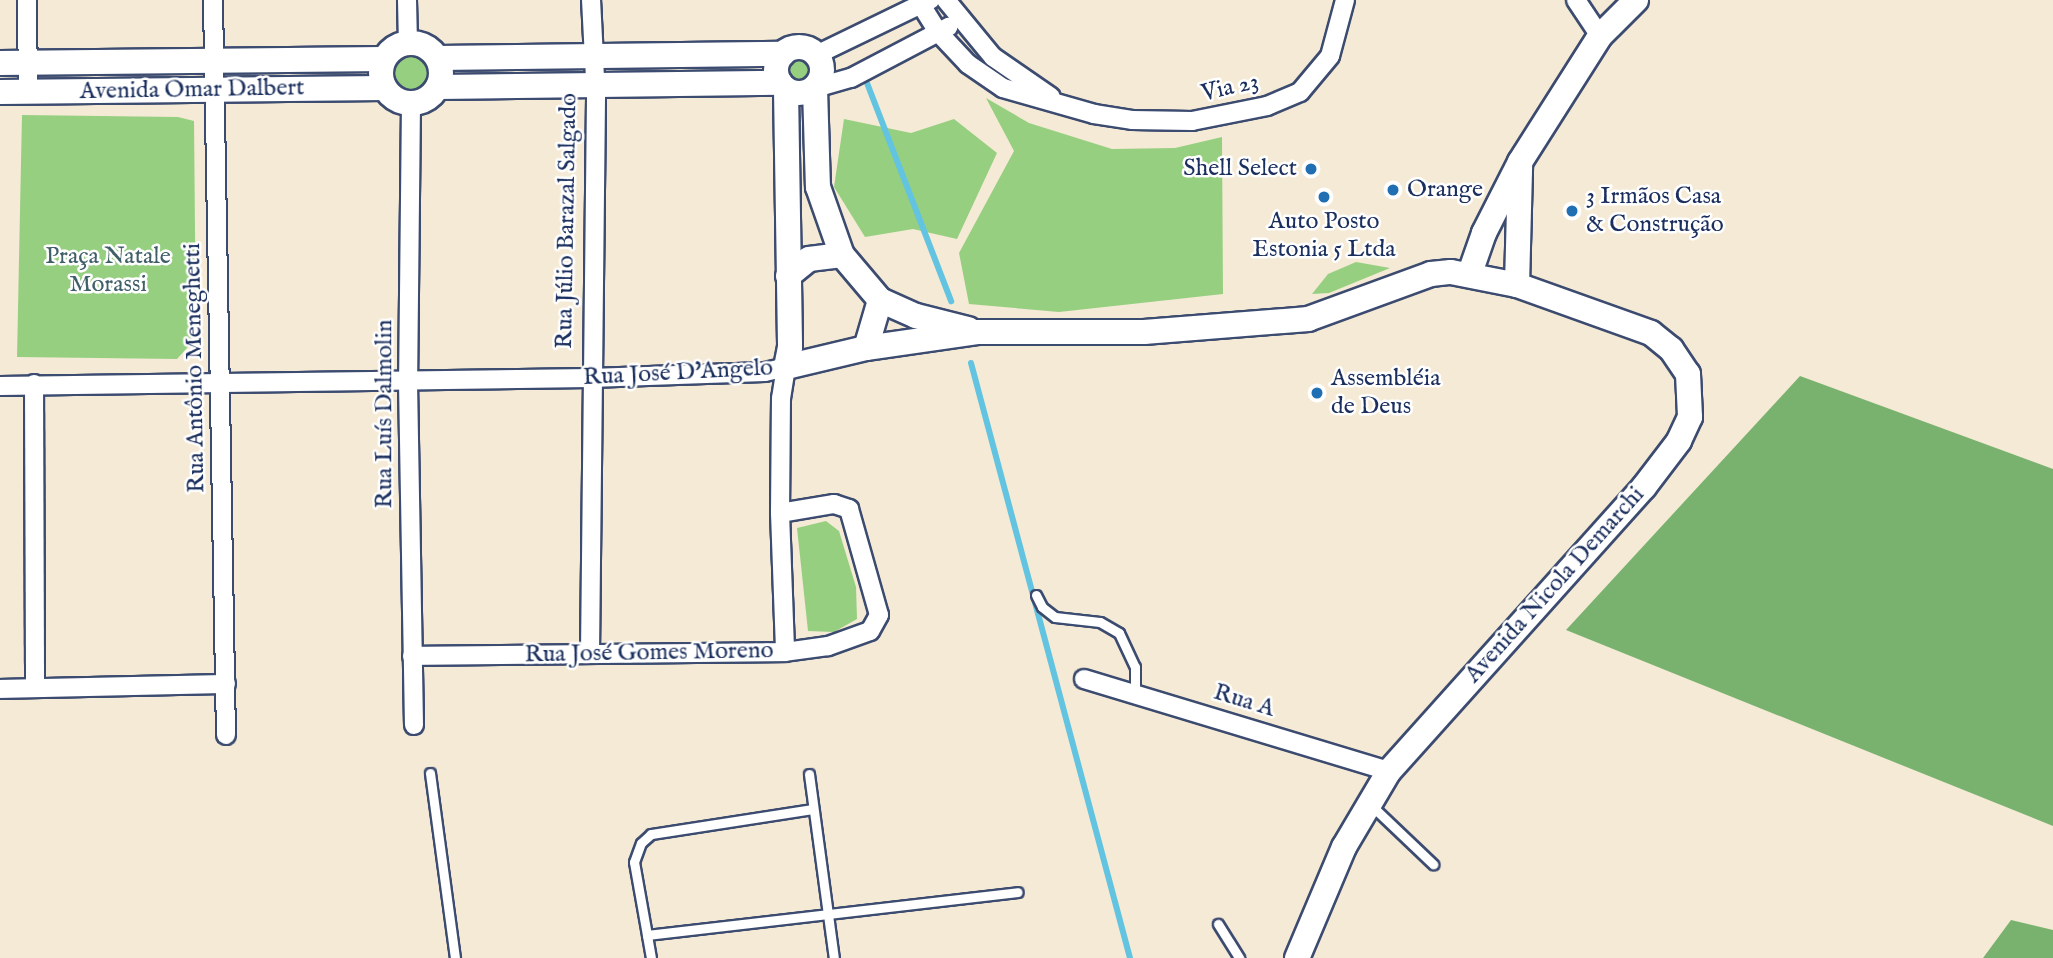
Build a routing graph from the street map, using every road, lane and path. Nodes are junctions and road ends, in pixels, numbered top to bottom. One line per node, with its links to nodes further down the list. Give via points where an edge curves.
1 (27, 0): 20 (street)
2 (213, 0): 19 (street, Rua Antônio Meneghetti)
3 (407, 0): 13 (street)
4 (591, 0): 16 (street, Rua Júlio Barazal Salgado)
5 (946, 0): 10 (street, Via 23)
6 (1345, 0): 31 (street, Via 23, via 1330,56 1316,76 1300,92 1268,106 1180,121 1132,120)
7 (1576, 0): 12 (street)
8 (1636, 0): 12 (street)
9 (923, 2): 11 (street, Via 23); 15 (street)
10 (959, 20): 11 (street); 31 (street, Via 23, via 993,57)
11 (938, 32): 26 (street, via 851,78); 31 (street, Via 23, via 968,64 1003,88)
12 (1600, 36): 32 (street)
13 (408, 43): 17 (street, via 425,46); 18 (street, via 394,48)
14 (783, 54): 15 (street, via 796,48); 16 (street); 23 (street, via 776,68)
15 (816, 55): 26 (street, via 822,68)
16 (591, 57): 17 (street); 22 (street, Rua Júlio Barazal Salgado)
17 (438, 58): 24 (street, via 442,73)
18 (384, 59): 19 (street, Avenida Omar Dalbert); 25 (street, via 380,74)
19 (214, 60): 20 (street, Avenida Omar Dalbert); 27 (street, Rua Antônio Meneghetti)
20 (28, 62): 21 (street, Avenida Omar Dalbert); 29 (street)
21 (0, 63)
22 (594, 86): 23 (street); 24 (street); 41 (street, Rua Júlio Barazal Salgado)
23 (783, 86): 26 (street, via 800,93); 35 (street, Rua José Gomes Moreno)
24 (438, 87): 30 (street, via 427,99)
25 (384, 88): 27 (street, Avenida Omar Dalbert); 30 (street, via 396,100)
26 (815, 88): 33 (street, via 818,187)
27 (214, 89): 29 (street, Avenida Omar Dalbert); 42 (street, Rua Antônio Meneghetti)
28 (0, 92): 29 (street, Avenida Omar Dalbert)
29 (28, 92)
30 (411, 103): 43 (street, Rua Luís Dalmolin)
31 (1066, 106)
32 (1520, 162): 34 (street, via 1484,233); 36 (street)
33 (842, 255): 35 (street, via 809,260); 37 (street)
34 (1470, 273): 36 (street, Avenida Nicola Demarchi); 38 (street, Rua José D'Angelo, via 1431,274 1308,319 1144,332)
35 (789, 276): 40 (street, Rua José Gomes Moreno)
36 (1517, 285): 58 (street, Avenida Nicola Demarchi, via 1651,333 1671,349 1688,374 1690,417 1679,441 1644,487)
37 (880, 300): 38 (street, via 916,316); 39 (street)
38 (979, 332): 39 (street, Rua José D'Angelo)
39 (866, 348): 40 (street, Rua José D'Angelo)
40 (786, 367): 41 (street, Rua José D'Angelo, via 765,372); 46 (street, Rua José Gomes Moreno, via 781,398)
41 (590, 379): 43 (street, Rua José D'Angelo); 49 (street, Rua Júlio Barazal Salgado)
42 (219, 381): 43 (street, Rua José D'Angelo); 44 (street, Rua José D'Angelo); 52 (street, Rua Antônio Meneghetti)
43 (408, 382): 50 (street, Rua Luís Dalmolin)
44 (34, 384): 45 (street, Rua José D'Angelo); 53 (street)
45 (0, 386)
46 (780, 513): 48 (street, Rua José Gomes Moreno); 48 (street, via 834,504 849,509 878,615 870,631 828,646)
47 (1037, 595): 55 (lane, via 1042,607 1055,617 1100,622 1119,633 1135,667)
48 (785, 652): 49 (street, Rua José Gomes Moreno)
49 (590, 653): 50 (street, Rua José Gomes Moreno)
50 (412, 656): 56 (street, Rua Luís Dalmolin)
51 (1084, 679): 55 (street, Rua A)
52 (226, 684): 53 (street); 57 (street, Rua Antônio Meneghetti)
53 (36, 688): 54 (street)
54 (0, 689)
55 (1135, 694): 58 (street, Rua A)
56 (414, 724)
57 (226, 735)
58 (1389, 771): 61 (street, Avenida Nicola Demarchi)
59 (430, 773): 68 (lane)
60 (809, 774): 62 (lane)
61 (1370, 803): 63 (lane); 72 (street, Avenida Nicola Demarchi, via 1344,847)
62 (813, 809): 65 (lane); 67 (lane, via 650,834 634,862)
63 (1433, 864)
64 (1018, 892): 65 (lane)
65 (827, 914): 67 (lane); 70 (lane)
66 (1218, 924): 71 (lane)
67 (647, 935): 69 (lane)
68 (455, 958)
69 (651, 958)
70 (834, 958)
71 (1239, 958)
72 (1297, 958)

